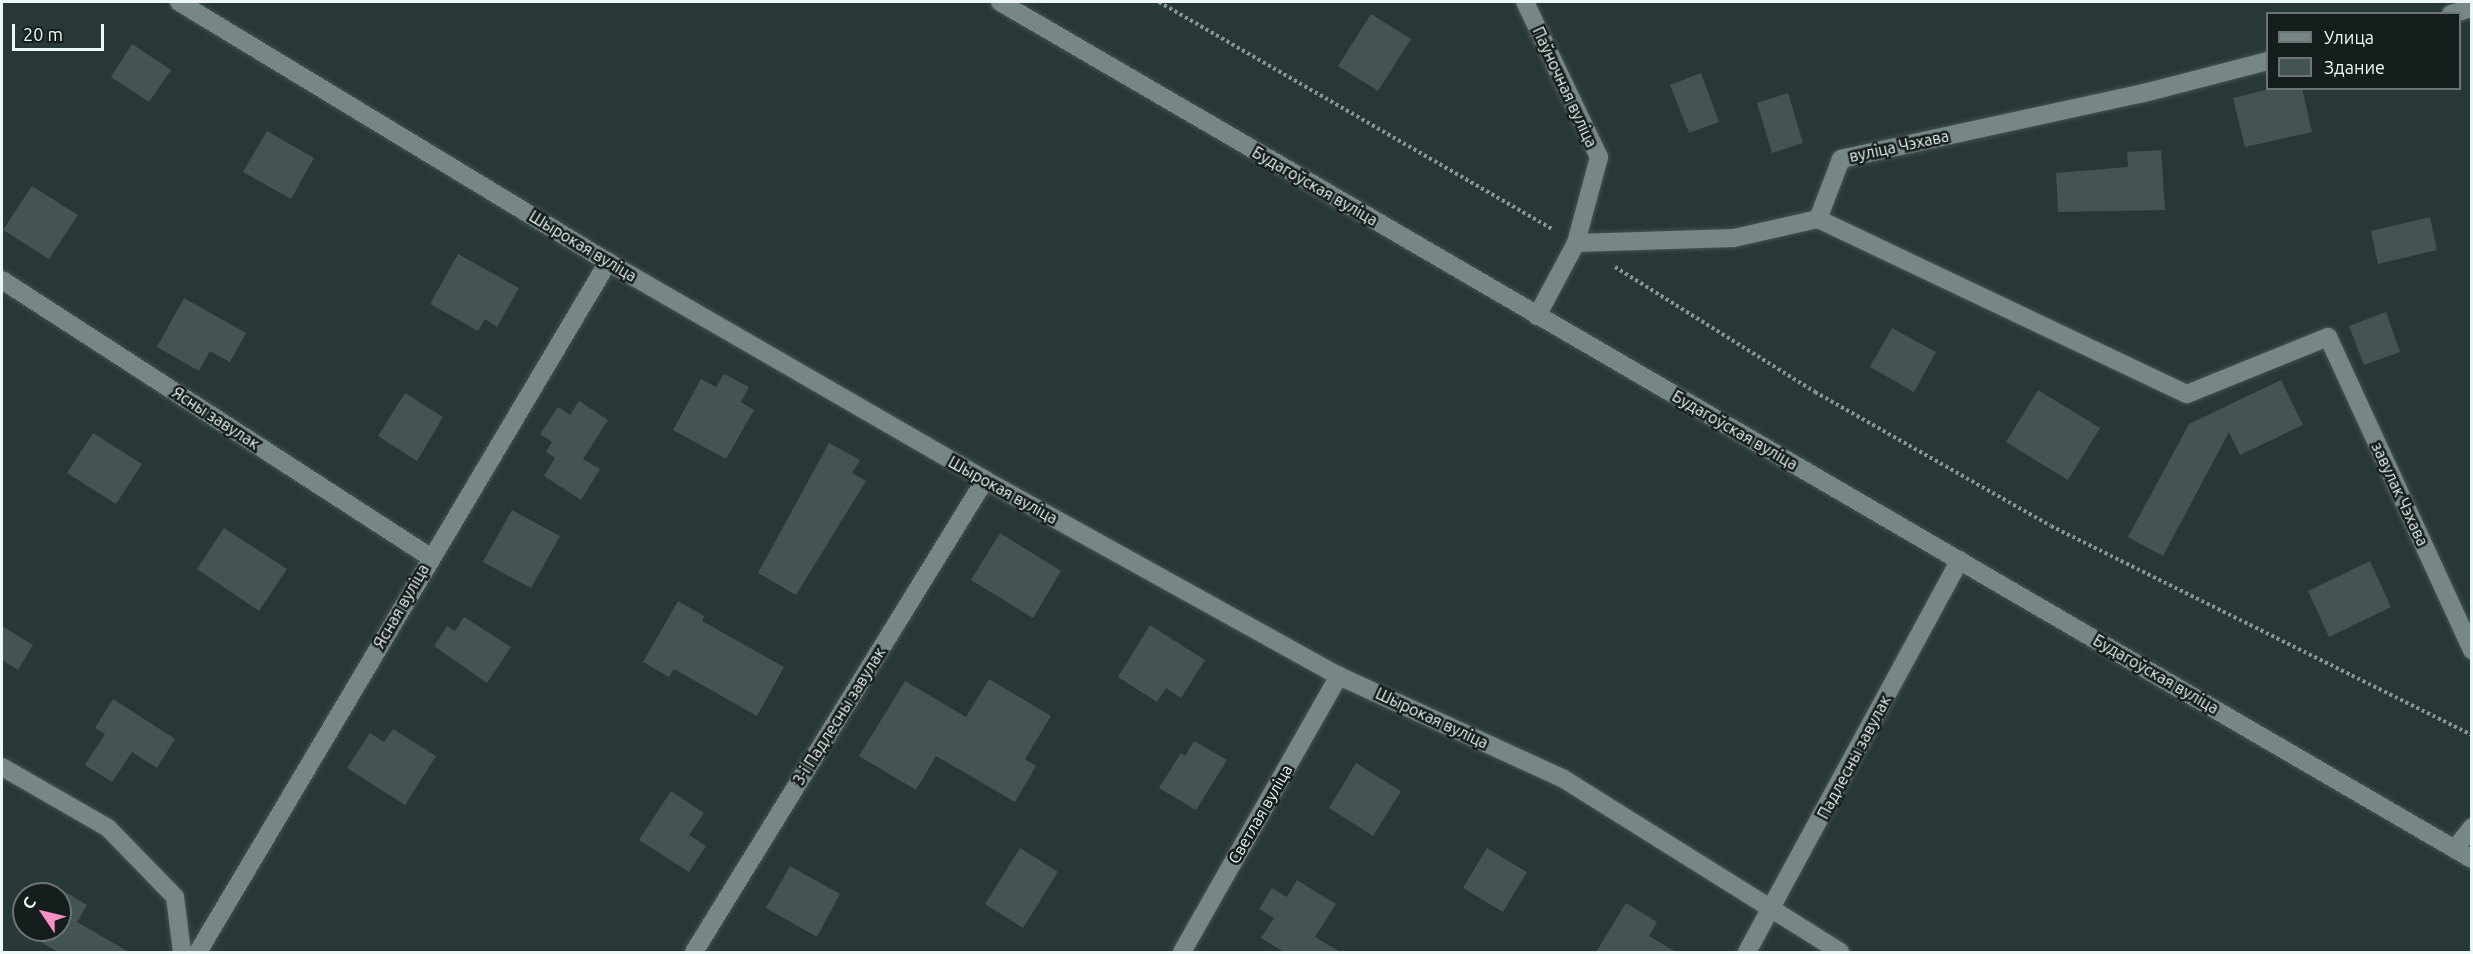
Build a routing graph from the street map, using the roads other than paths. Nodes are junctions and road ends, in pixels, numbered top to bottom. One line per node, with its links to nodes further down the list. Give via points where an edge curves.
1 (179, 2): 7 (street, Шырокая вуліца)
2 (999, 2): 9 (street, Будагоўская вуліца)
3 (1525, 2): 6 (street, Паўночная вуліца, via 1599,157)
4 (2266, 62): 5 (street, вуліца Чэхава, via 2144,93 1842,159)
5 (1818, 219): 6 (street, via 1734,238); 13 (street, завулак Чэхава, via 2187,394 2328,337)
6 (1576, 243): 9 (street)
7 (608, 262): 10 (street, Шырокая вуліца); 11 (street, Ясная вуліца)
8 (2, 279): 11 (street, Ясны завулак)
9 (1538, 316): 12 (street, Будагоўская вуліца)
10 (985, 480): 14 (street, Шырокая вуліца); 22 (street, 3-і Падлесны завулак)
11 (430, 557): 21 (street, Ясная вуліца)
12 (1960, 560): 17 (street, Будагоўская вуліца); 19 (street, Падлесны завулак)
13 (2472, 650)
14 (1339, 676): 19 (street, Шырокая вуліца, via 1562,778); 23 (street, Светлая вуліца)
15 (2, 767): 20 (street, via 108,828 175,897)
16 (2472, 827): 17 (street)
17 (2455, 849): 18 (street, Будагоўская вуліца)
18 (2472, 859)
19 (1772, 907): 24 (street, Падлесны завулак); 25 (street, Шырокая вуліца)
20 (182, 952)
21 (198, 952)
22 (694, 952)
23 (1182, 952)
24 (1747, 952)
25 (1840, 952)

